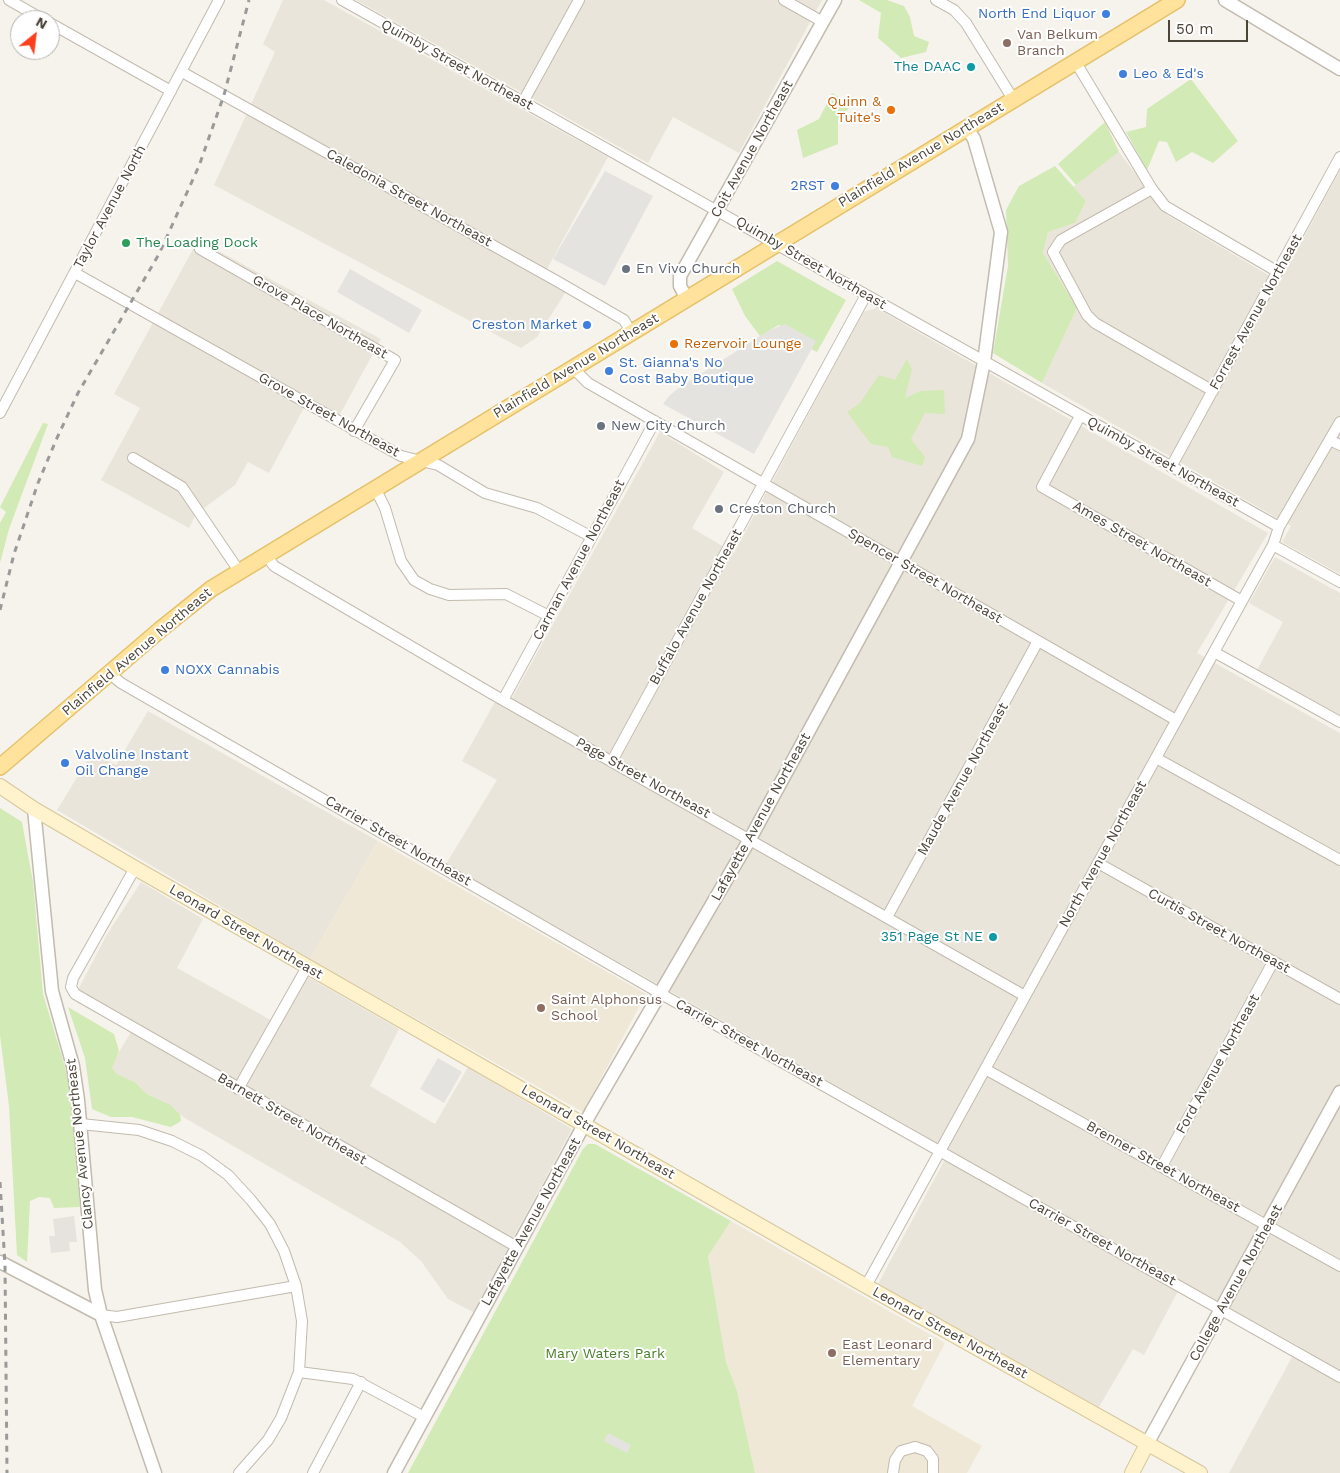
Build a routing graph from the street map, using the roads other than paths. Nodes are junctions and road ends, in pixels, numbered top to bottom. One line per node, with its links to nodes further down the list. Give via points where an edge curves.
1 (9, 0): 10 (street)
2 (219, 0): 15 (street, Taylor Avenue North)
3 (342, 0): 18 (street, Quimby Street Northeast)
4 (579, 0): 18 (street)
5 (784, 0): 11 (street)
6 (835, 0): 11 (street, Coit Avenue Northeast)
7 (936, 0): 17 (street, via 954,10 966,23)
8 (1177, 0): 13 (main road, Plainfield Avenue Northeast)
9 (1225, 0): 14 (street)
10 (26, 10)
11 (823, 22): 22 (street, Coit Avenue Northeast)
12 (60, 29): 16 (street)
13 (1076, 61): 17 (main road, Plainfield Avenue Northeast); 21 (street)
14 (1340, 69)
15 (182, 72): 16 (street, Taylor Avenue North); 29 (street, Caledonia Street Northeast, via 555,280 624,320)
16 (171, 91): 26 (street, Taylor Avenue North)
17 (1013, 99): 19 (main road, Plainfield Avenue Northeast)
18 (523, 102): 22 (street, Quimby Street Northeast)
19 (967, 128): 23 (main road, Plainfield Avenue Northeast); 30 (street, Lafayette Avenue Northeast, via 974,139 1001,232)
20 (1340, 157): 25 (street, Forrest Avenue Northeast)
21 (1152, 189): 25 (street, via 1166,206); 32 (street, via 1061,240 1053,252 1087,315 1106,331)
22 (718, 210): 23 (street, Quimby Street Northeast); 28 (street, Coit Avenue Northeast, via 680,276 680,286)
23 (776, 243): 27 (street, Quimby Street Northeast); 28 (main road, Plainfield Avenue Northeast)
24 (200, 249): 37 (street, Grove Place Northeast, via 395,360)
25 (1278, 272): 32 (street, Forrest Avenue Northeast)
26 (75, 274): 33 (street, Taylor Avenue North); 37 (street, Grove Street Northeast)
27 (866, 294): 30 (street, Quimby Street Northeast); 43 (street, Buffalo Avenue Northeast)
28 (687, 299): 29 (main road, Plainfield Avenue Northeast)
29 (631, 332): 31 (main road, Plainfield Avenue Northeast)
30 (984, 362): 34 (street, Quimby Street Northeast); 49 (street, Lafayette Avenue Northeast, via 968,439)
31 (573, 368): 35 (street, Spencer Street Northeast, via 588,383); 41 (main road, Plainfield Avenue Northeast)
32 (1213, 391): 42 (street, Forrest Avenue Northeast)
33 (0, 413)
34 (1080, 416): 42 (street, Quimby Street Northeast); 52 (street, Ames Street Northeast, via 1042,487)
35 (655, 421): 43 (street, Spencer Street Northeast); 46 (street, Carman Avenue Northeast)
36 (1340, 422): 38 (street, North Avenue Northeast)
37 (354, 431): 41 (street, Grove Street Northeast, via 401,456)
38 (1330, 440): 39 (street); 45 (street, North Avenue Northeast)
39 (1340, 446)
40 (133, 458): 50 (street, via 182,486)
41 (420, 461): 44 (main road, Plainfield Avenue Northeast); 46 (street, Grove Street Northeast, via 438,466 485,493 551,514)
42 (1171, 467): 45 (street, Quimby Street Northeast)
43 (763, 483): 49 (street, Spencer Street Northeast); 61 (street, Buffalo Avenue Northeast)
44 (375, 488): 48 (main road, Plainfield Avenue Northeast); 53 (street, via 402,560 414,580 449,595 506,594)
45 (1279, 527): 47 (street, North Avenue Northeast)
46 (590, 536): 53 (street, Carman Avenue Northeast)
47 (1272, 545): 51 (street); 52 (street, North Avenue Northeast)
48 (266, 555): 50 (main road, Plainfield Avenue Northeast); 57 (street, Page Street Northeast, via 274,566)
49 (900, 563): 54 (street, Spencer Street Northeast); 65 (street, Lafayette Avenue Northeast)
50 (239, 571): 56 (main road, Plainfield Avenue Northeast, via 194,602)
51 (1340, 582)
52 (1242, 602): 55 (street, North Avenue Northeast)
53 (549, 616): 57 (street, Carman Avenue Northeast)
54 (1038, 641): 58 (street, Spencer Street Northeast); 69 (street, Maude Avenue Northeast)
55 (1214, 652): 58 (street, North Avenue Northeast); 59 (street)
56 (110, 674): 62 (main road, Plainfield Avenue Northeast); 72 (street, Carrier Street Northeast)
57 (503, 700): 61 (street, Page Street Northeast)
58 (1176, 720): 60 (street, North Avenue Northeast)
59 (1340, 722)
60 (1156, 758): 66 (street); 67 (street, North Avenue Northeast)
61 (612, 761): 65 (street, Page Street Northeast)
62 (0, 767)
63 (0, 786): 64 (main road, Leonard Street Northeast)
64 (34, 809): 68 (main road, Leonard Street Northeast); 78 (street, Clancy Avenue Northeast, via 52,991 74,1066)
65 (750, 838): 69 (street, Page Street Northeast); 72 (street, Lafayette Avenue Northeast)
66 (1340, 860)
67 (1098, 863): 70 (street, Curtis Street Northeast); 73 (street, North Avenue Northeast)
68 (135, 868): 71 (main road, Leonard Street Northeast); 76 (street, Barnett Street Northeast, via 72,978 71,987 83,1000)
69 (887, 917): 73 (street, Page Street Northeast)
70 (1273, 962): 74 (street, Curtis Street Northeast); 81 (street, Ford Avenue Northeast)
71 (307, 967): 76 (street); 79 (main road, Leonard Street Northeast)
72 (660, 993): 79 (street, Lafayette Avenue Northeast); 80 (street, Carrier Street Northeast)
73 (1025, 996): 75 (street, North Avenue Northeast)
74 (1340, 998)
75 (985, 1069): 80 (street, North Avenue Northeast); 81 (street, Brenner Street Northeast)
76 (238, 1089): 83 (street, Barnett Street Northeast)
77 (1340, 1092): 82 (street, College Avenue Northeast)
78 (81, 1124): 86 (street, via 124,1127 154,1134 188,1148 215,1165 240,1187 270,1224); 89 (street, Clancy Avenue Northeast, via 95,1290)
79 (585, 1124): 83 (street, Lafayette Avenue Northeast); 87 (main road, Leonard Street Northeast)
80 (939, 1151): 87 (street, North Avenue Northeast); 88 (street, Carrier Street Northeast)
81 (1162, 1166): 82 (street, Brenner Street Northeast)
82 (1268, 1225): 85 (street, Brenner Street Northeast); 88 (street, College Avenue Northeast)
83 (517, 1247): 93 (street, Lafayette Avenue Northeast)
84 (0, 1262): 89 (street)
85 (1340, 1266)
86 (296, 1286): 89 (street, via 117,1317); 90 (street, via 302,1321)
87 (866, 1286): 94 (main road, Leonard Street Northeast)
88 (1221, 1309): 91 (street, Carrier Street Northeast); 94 (street, College Avenue Northeast)
89 (101, 1315): 95 (street, Clancy Avenue Northeast)
90 (299, 1372): 92 (street); 96 (street, via 281,1418 268,1440)
91 (1340, 1377)
92 (361, 1382): 93 (street); 97 (street)
93 (424, 1417): 98 (street, Lafayette Avenue Northeast)
94 (1147, 1444): 101 (main road, College Avenue Northeast); 102 (main road, Leonard Street Northeast)
95 (154, 1473)
96 (239, 1473)
97 (313, 1473)
98 (394, 1473)
99 (893, 1473): 100 (street, via 895,1460 901,1452 915,1447 927,1451 932,1459)
100 (933, 1473)
101 (1132, 1473)
102 (1200, 1473)

